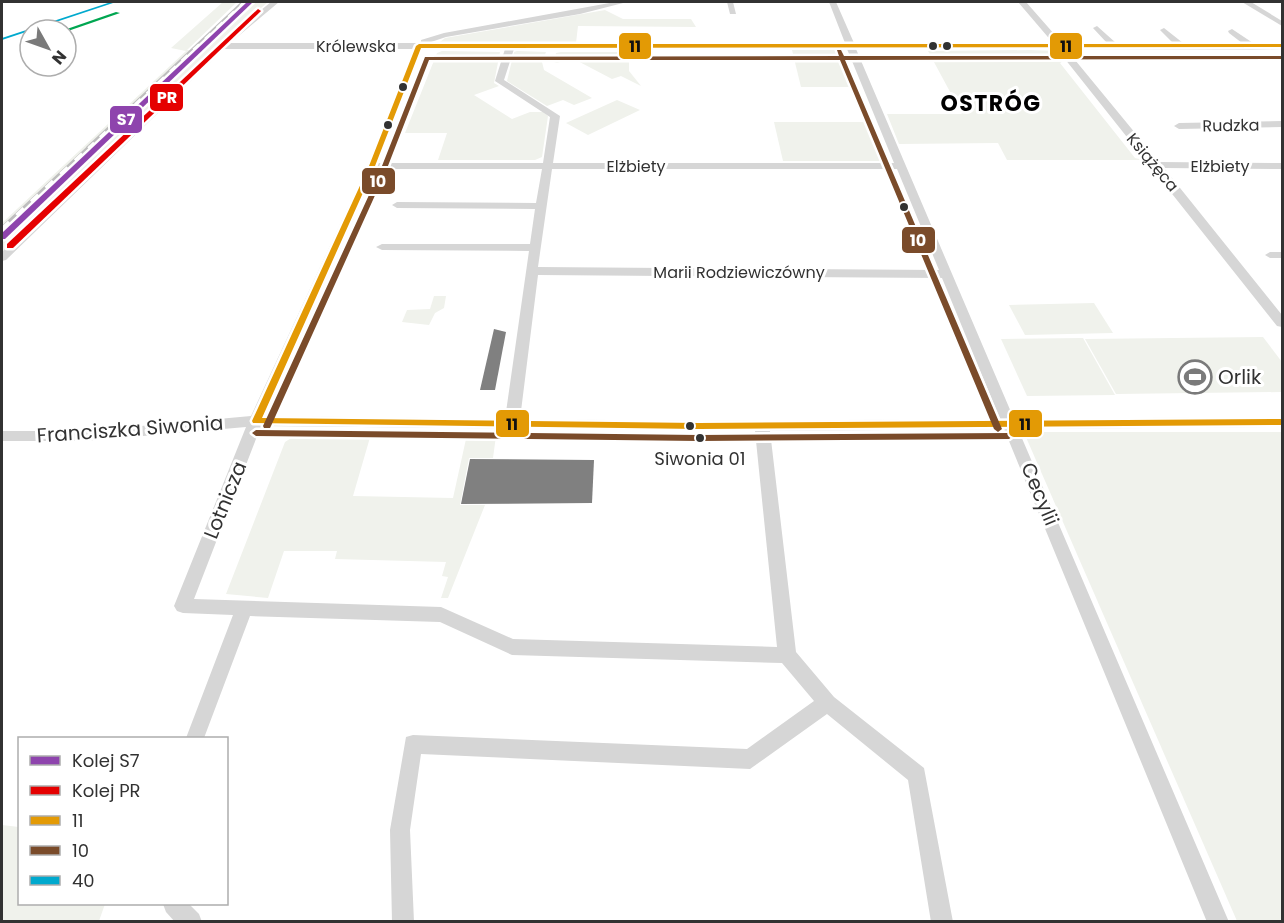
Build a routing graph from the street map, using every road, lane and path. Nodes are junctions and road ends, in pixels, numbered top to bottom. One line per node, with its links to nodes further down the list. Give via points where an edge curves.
1 (114, 2): 14 (street)
2 (275, 2): 15 (street)
3 (623, 2): 8 (street)
4 (730, 2): 9 (street)
5 (832, 2): 17 (street, Cecylii)
6 (1022, 2): 20 (street, Książęca)
7 (1246, 2): 10 (street)
8 (608, 4): 16 (street, via 444,35)
9 (734, 12)
10 (1282, 24)
11 (1097, 28): 21 (street)
12 (1164, 30): 22 (street)
13 (1232, 31): 23 (street)
14 (2, 39)
15 (222, 46): 16 (street, Królewska); 37 (street)
16 (419, 46): 19 (street, Królewska); 28 (street, Lotnicza)
17 (849, 46): 19 (street, Królewska); 20 (street, Królewska); 26 (street, Cecylii)
18 (1282, 46): 23 (street, Królewska)
19 (510, 47): 29 (street, via 499,81 555,116)
20 (1059, 47): 21 (street, Królewska); 27 (street, Książęca)
21 (1115, 47): 22 (street, Królewska)
22 (1182, 47): 23 (street, Królewska)
23 (1252, 47)
24 (1282, 124): 25 (street, Rudzka)
25 (1179, 126)
26 (901, 165): 29 (street, Elżbiety); 39 (street, Cecylii)
27 (1157, 165): 30 (street, Elżbiety); 40 (street, Książęca)
28 (372, 166): 29 (street, Elżbiety); 41 (street, Lotnicza)
29 (547, 166): 32 (street)
30 (1282, 166)
31 (397, 205): 32 (street)
32 (541, 206): 34 (street)
33 (382, 247): 34 (street)
34 (535, 248): 38 (street)
35 (1270, 255): 36 (street)
36 (1282, 255)
37 (2, 258)
38 (532, 271): 39 (street, Marii Rodziewiczówny); 43 (street)
39 (945, 274): 44 (street, Cecylii)
40 (1282, 323)
41 (256, 421): 43 (street, Franciszka Siwonia); 46 (street, Franciszka Siwonia, via 86,436); 47 (street, Lotnicza, via 183,606)
42 (1282, 422): 44 (street, Franciszka Siwonia)
43 (512, 423): 45 (street, Franciszka Siwonia)
44 (1009, 424): 45 (street, Franciszka Siwonia); 55 (street, Cecylii)
45 (762, 426): 48 (street)
46 (2, 436)
47 (244, 609): 48 (street, via 441,615 512,648); 50 (street)
48 (787, 655): 49 (street)
49 (827, 703): 53 (street, via 750,759 413,744 400,830); 54 (street, via 916,775)
50 (195, 737)
51 (176, 905): 52 (street)
52 (191, 921)
53 (403, 921)
54 (942, 921)
55 (1218, 921)

